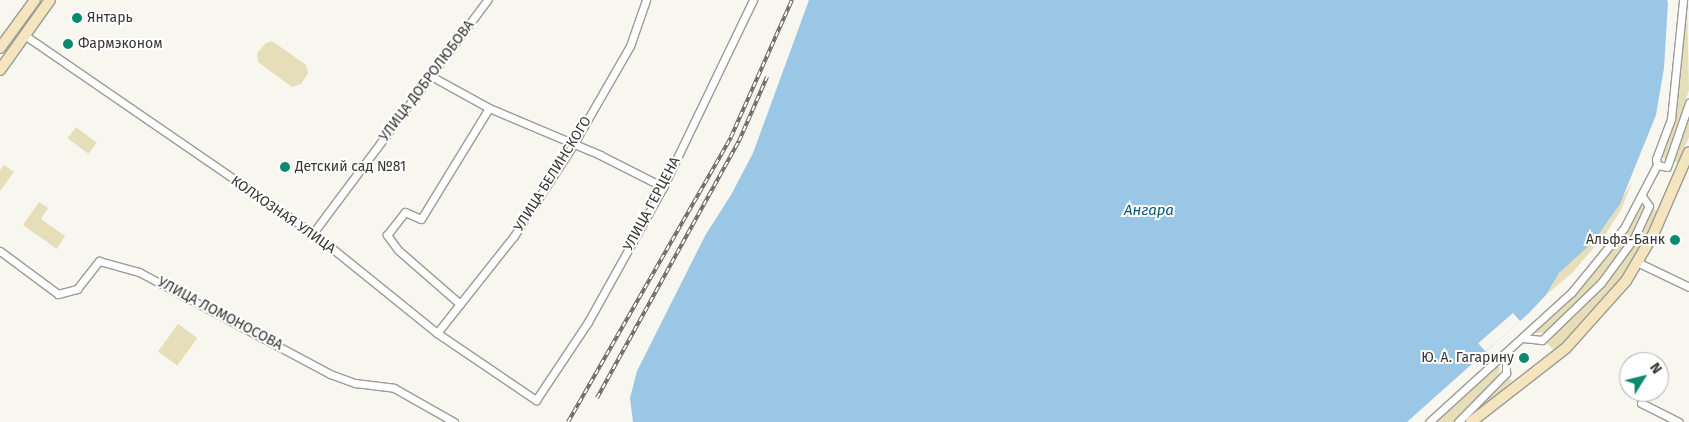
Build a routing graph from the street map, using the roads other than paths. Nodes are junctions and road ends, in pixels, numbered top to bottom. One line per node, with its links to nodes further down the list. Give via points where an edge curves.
1 (35, 0): 8 (street)
2 (50, 0): 7 (street)
3 (487, 0): 10 (street, УЛИЦА ДОБРОЛЮБОВА)
4 (646, 0): 13 (street, УЛИЦА БЕЛИНСКОГО, via 630,46)
5 (753, 0): 16 (street, УЛИЦА ГЕРЦЕНА)
6 (1685, 2): 15 (street, via 1676,93)
7 (26, 36): 9 (street); 18 (street, КОЛХОЗНАЯ УЛИЦА)
8 (0, 48)
9 (0, 70)
10 (431, 76): 12 (street); 18 (street, УЛИЦА ДОБРОЛЮБОВА)
11 (1689, 103): 15 (street, via 1667,166)
12 (489, 108): 13 (street); 22 (street, via 421,219 405,212 387,235 398,250)
13 (573, 145): 16 (street); 22 (street, УЛИЦА БЕЛИНСКОГО, via 514,236)
14 (1689, 152): 20 (street)
15 (1657, 165): 17 (street)
16 (663, 187): 26 (street, УЛИЦА ГЕРЦЕНА, via 588,322)
17 (1642, 196): 24 (street, via 1624,228 1570,293); 24 (street, via 1649,206 1634,238 1601,283 1542,340)
18 (313, 233): 23 (street, КОЛХОЗНАЯ УЛИЦА)
19 (0, 251): 28 (street, УЛИЦА ЛОМОНОСОВА, via 58,294 77,289 99,261 139,272 330,374 355,383 394,388)
20 (1639, 262): 21 (street); 31 (street, via 1609,302 1566,348)
21 (1689, 287)
22 (460, 304): 23 (street, УЛИЦА БЕЛИНСКОГО)
23 (437, 333): 26 (street, КОЛХОЗНАЯ УЛИЦА)
24 (1523, 338): 25 (street)
25 (1506, 353): 29 (street); 30 (street, via 1506,373)
26 (536, 400)
27 (1641, 403): 32 (street)
28 (454, 422)
29 (1429, 422)
30 (1458, 422)
31 (1471, 422)
32 (1679, 422)

